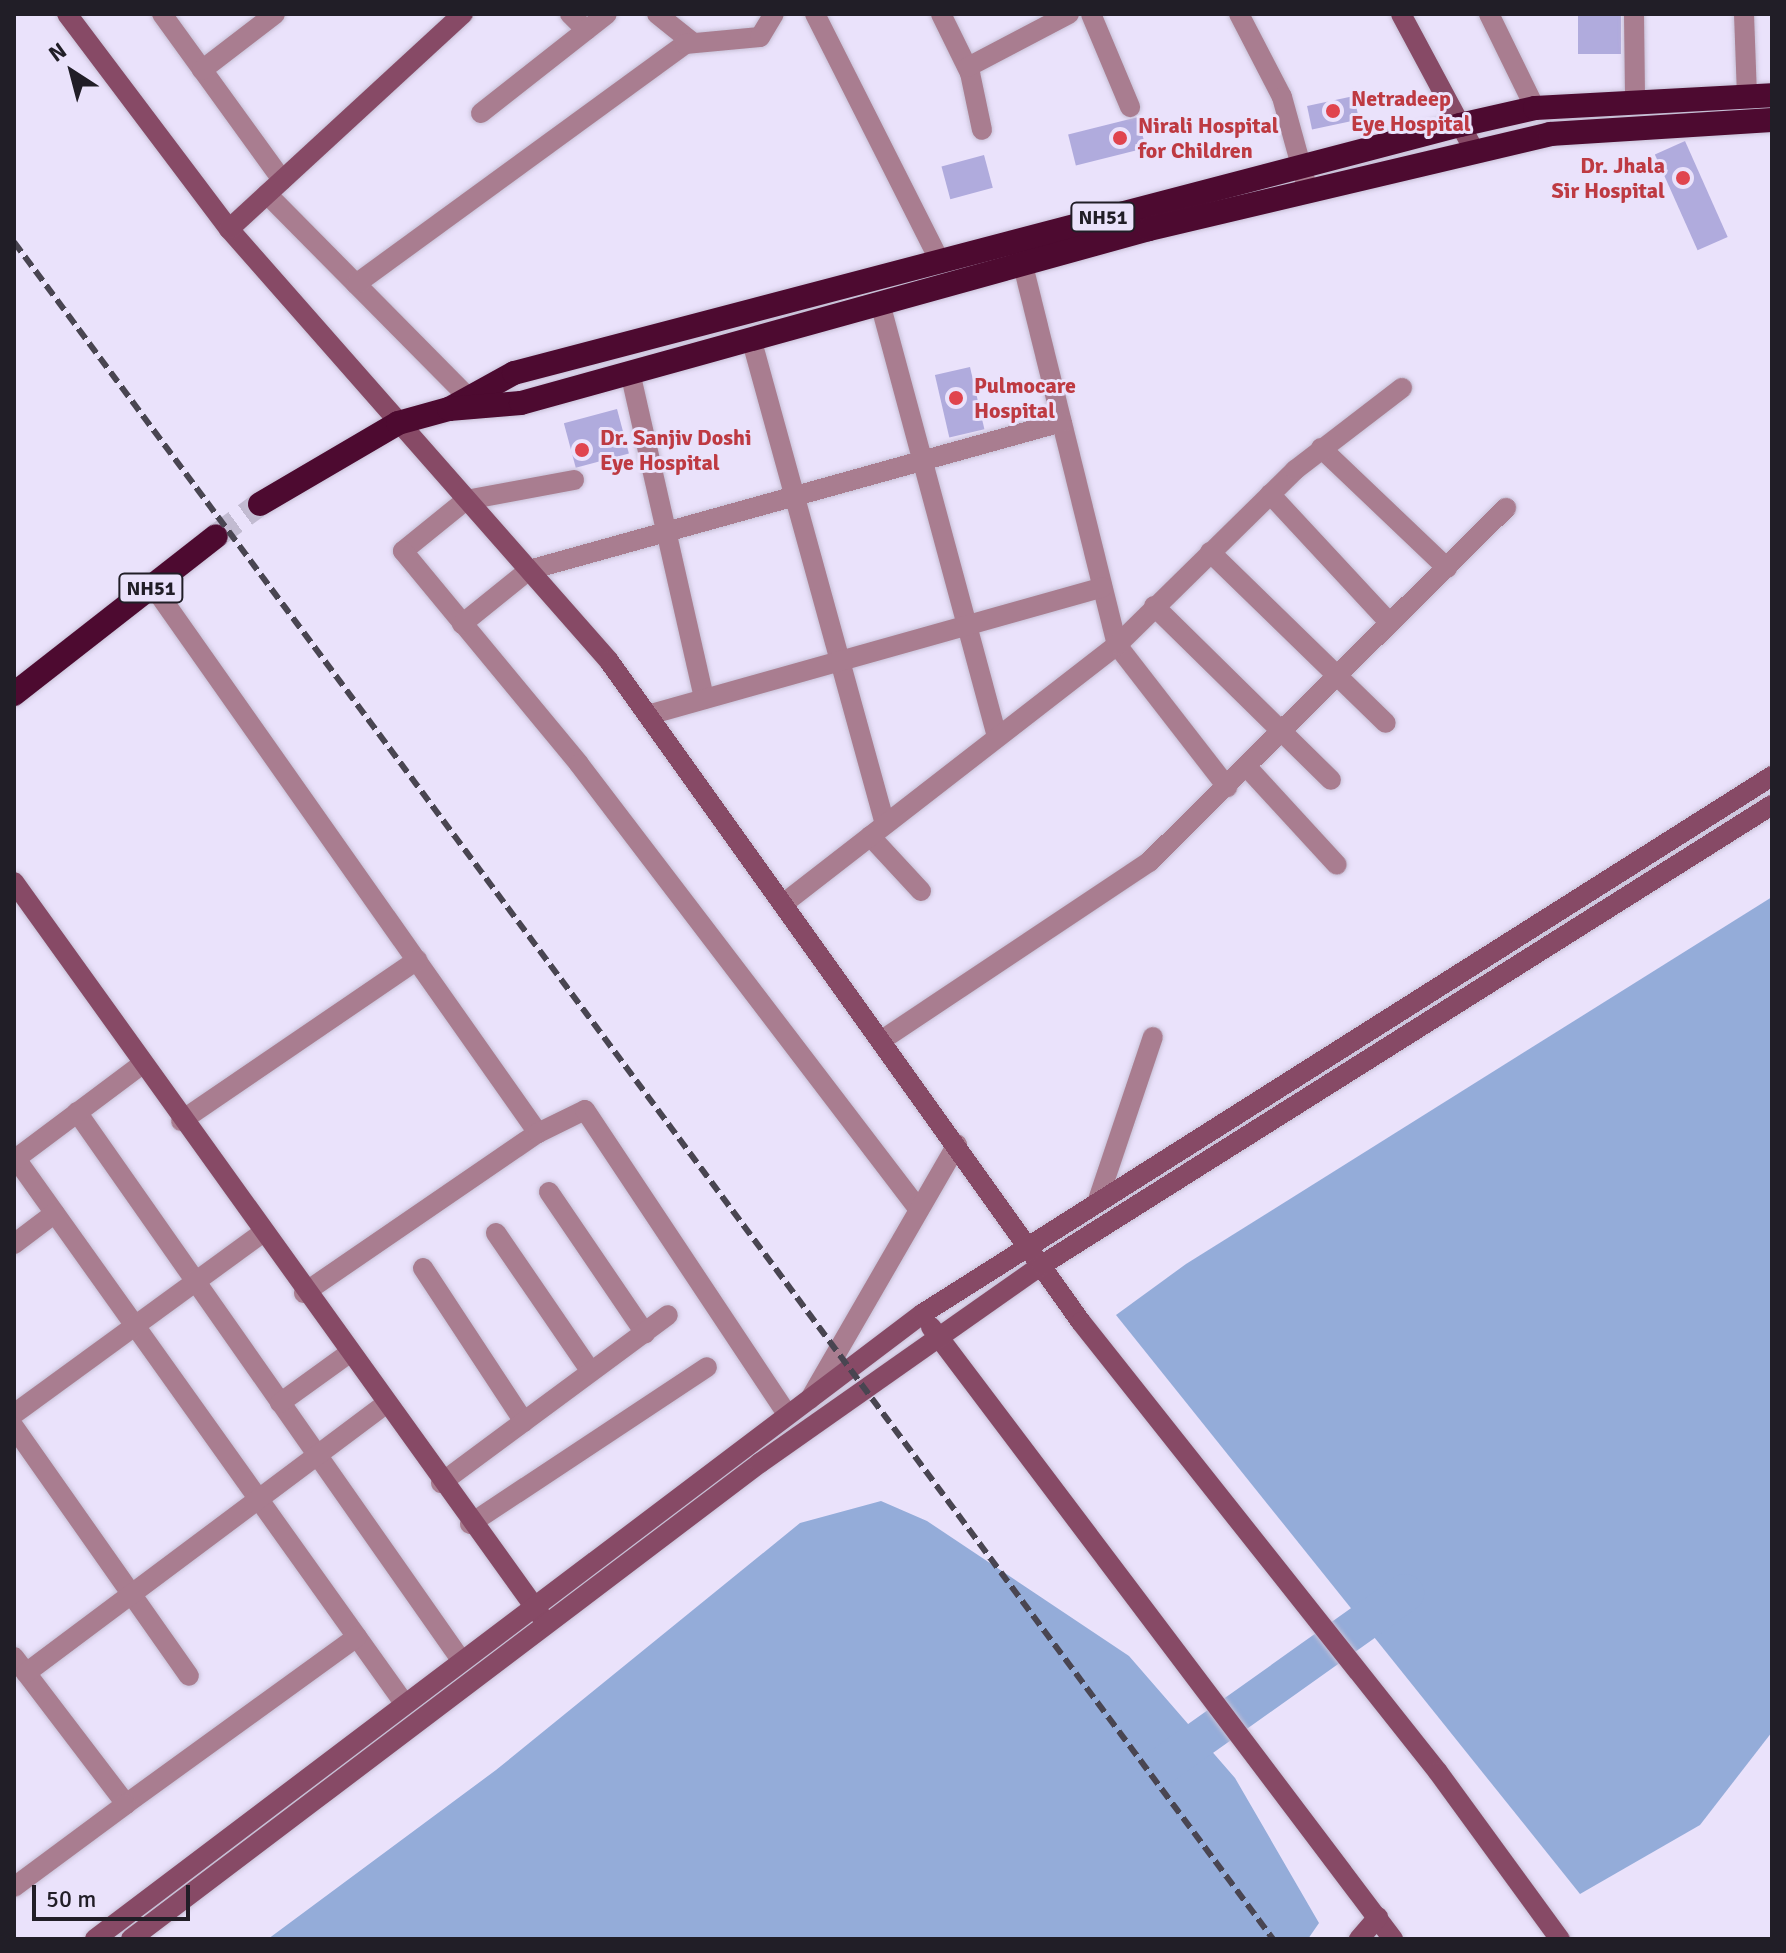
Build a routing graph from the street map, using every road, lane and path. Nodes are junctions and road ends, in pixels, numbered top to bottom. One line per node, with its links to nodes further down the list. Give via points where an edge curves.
1 (67, 14): 35 (street)
2 (162, 14): 21 (street)
3 (275, 14): 21 (street)
4 (463, 14): 33 (street)
5 (570, 14): 18 (street)
6 (607, 14): 18 (street)
7 (657, 14): 19 (street)
8 (774, 14): 19 (street, via 760,37)
9 (816, 14): 37 (street)
10 (941, 14): 20 (street)
11 (1069, 14): 20 (street)
12 (1091, 14): 25 (street)
13 (1239, 14): 32 (street, via 1282,97)
14 (1401, 14): 29 (street)
15 (1489, 14): 26 (street)
16 (1634, 14): 24 (street)
17 (1744, 14): 23 (street)
18 (586, 30): 27 (street)
19 (692, 42): 38 (street)
20 (968, 67): 30 (street)
21 (202, 70): 33 (street)
22 (1772, 95): 23 (highway, NH51)
23 (1747, 96): 24 (highway, NH51)
24 (1635, 101): 26 (highway, NH51)
25 (1130, 107)
26 (1535, 108): 29 (highway, NH51)
27 (481, 113)
28 (1772, 120): 31 (highway, NH51, via 1587,130)
29 (1460, 125): 31 (street); 32 (highway, NH51)
30 (982, 130)
31 (1475, 152): 34 (highway, NH51)
32 (1301, 165): 34 (street); 36 (highway, NH51)
33 (274, 187): 35 (street); 38 (street)
34 (1308, 191): 36 (highway, NH51)
35 (229, 229): 45 (street)
36 (1020, 253): 37 (highway, NH51); 39 (highway, NH51); 44 (street)
37 (940, 261): 43 (highway, NH51, via 514,373)
38 (356, 284): 43 (street)
39 (880, 303): 40 (highway, NH51); 47 (street)
40 (751, 338): 41 (highway, NH51); 50 (street)
41 (630, 372): 43 (highway, NH51, via 521,403); 54 (street)
42 (1402, 388): 46 (street)
43 (458, 402): 45 (highway, NH51)
44 (1062, 422): 47 (street); 60 (street)
45 (398, 423): 51 (street); 52 (highway, NH51)
46 (1321, 448): 49 (street); 57 (street)
47 (923, 460): 50 (street); 64 (street)
48 (574, 480): 51 (street)
49 (1270, 494): 56 (street); 62 (street)
50 (794, 496): 54 (street); 66 (street)
51 (466, 500): 58 (street); 63 (street, via 403,551)
52 (260, 504)
53 (1506, 508): 57 (street)
54 (666, 532): 58 (street); 69 (street)
55 (216, 536): 59 (highway, NH51)
56 (1210, 552): 61 (street); 67 (street)
57 (1447, 568): 62 (street)
58 (529, 570): 63 (street); 70 (street)
59 (153, 586): 68 (highway, NH51); 84 (street)
60 (1102, 587): 64 (street); 65 (street)
61 (1154, 606): 65 (street); 72 (street)
62 (1389, 622): 67 (street)
63 (462, 624): 97 (street, via 579,764)
64 (967, 625): 66 (street); 73 (street)
65 (1117, 645): 73 (street); 77 (street)
66 (837, 662): 69 (street); 79 (street)
67 (1334, 674): 71 (street); 72 (street)
68 (14, 694)
69 (704, 699): 70 (street)
70 (648, 715): 83 (street)
71 (1386, 723)
72 (1276, 730): 74 (street); 76 (street)
73 (997, 737): 79 (street)
74 (1246, 766): 77 (street); 80 (street)
75 (1772, 776): 85 (street)
76 (1331, 780)
77 (1227, 787): 88 (street, via 1149,862)
78 (1772, 805): 86 (street)
79 (878, 830): 82 (street); 83 (street)
80 (1337, 865)
81 (14, 882): 89 (street)
82 (921, 891)
83 (783, 904): 88 (street)
84 (417, 960): 91 (street); 92 (street)
85 (1455, 976): 86 (street); 96 (street)
86 (1468, 996): 103 (street)
87 (1153, 1037): 96 (street)
88 (882, 1040): 93 (street)
89 (141, 1065): 90 (street); 91 (street)
90 (77, 1112): 94 (street); 105 (street)
91 (181, 1121): 99 (street)
92 (538, 1133): 106 (street); 119 (street, via 572,1112 597,1119)
93 (957, 1144): 97 (street); 102 (street)
94 (15, 1158): 98 (street)
95 (549, 1192): 110 (street)
96 (1098, 1200): 102 (street)
97 (917, 1207): 115 (street)
98 (55, 1213): 101 (street); 109 (street)
99 (262, 1233): 105 (street); 106 (street)
100 (496, 1233): 114 (street)
101 (14, 1244)
102 (1029, 1244): 103 (street); 107 (street)
103 (1042, 1265): 111 (street); 141 (street, via 1081,1322 1438,1772)
104 (423, 1268): 120 (street)
105 (194, 1283): 109 (street); 116 (street)
106 (304, 1293): 112 (street)
107 (922, 1314): 111 (street); 115 (street)
108 (668, 1315): 110 (street)
109 (135, 1326): 118 (street); 125 (street)
110 (645, 1333): 114 (street)
111 (938, 1338): 122 (street); 136 (street)
112 (348, 1354): 116 (street); 117 (street)
113 (707, 1367): 126 (street)
114 (591, 1372): 120 (street)
115 (814, 1391): 119 (street); 122 (street)
116 (280, 1403): 123 (street)
117 (384, 1405): 123 (street); 124 (street)
118 (14, 1414)
119 (788, 1415): 128 (street)
120 (524, 1422): 124 (street)
121 (14, 1427): 127 (street)
122 (788, 1443): 128 (street)
123 (317, 1455): 125 (street); 130 (street)
124 (441, 1483): 126 (street)
125 (259, 1498): 127 (street); 129 (street)
126 (470, 1524): 128 (street)
127 (131, 1594): 131 (street); 132 (street)
128 (540, 1614): 130 (street); 138 (street)
129 (357, 1637): 133 (street); 134 (street)
130 (461, 1660): 133 (street)
131 (20, 1665): 134 (street)
132 (189, 1676)
133 (404, 1703): 137 (street)
134 (126, 1804): 135 (street)
135 (14, 1887)
136 (1378, 1917): 139 (street); 140 (street)
137 (95, 1939)
138 (131, 1939)
139 (1359, 1939)
140 (1393, 1939)
141 (1560, 1939)

